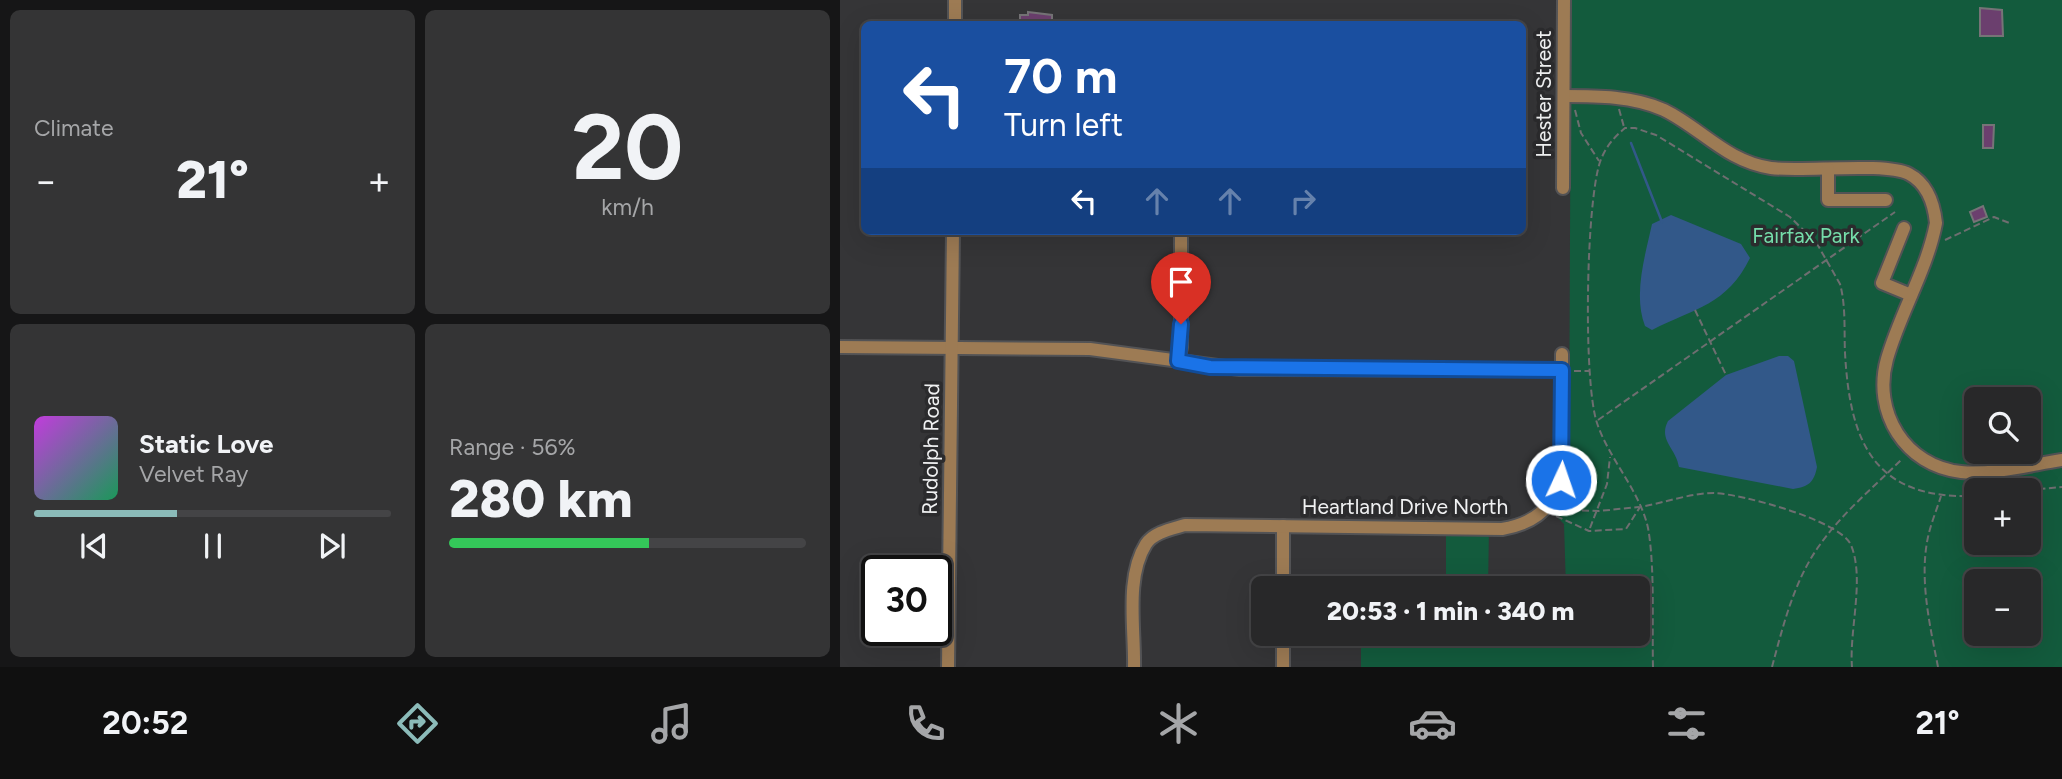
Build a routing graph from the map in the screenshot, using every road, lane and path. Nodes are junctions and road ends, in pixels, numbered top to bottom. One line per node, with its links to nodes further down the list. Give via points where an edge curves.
1 (955, 0): 3 (street)
2 (1564, 0): 4 (street, Hester Street)
3 (955, 21)
4 (1569, 96): 5 (street); 7 (path, via 1581,133); 9 (street, Hester Street)
5 (1616, 98): 6 (path); 8 (street, via 1664,110 1751,164)
6 (1625, 128): 7 (path, via 1609,143); 17 (path, via 1656,135 1773,205 1805,230)
7 (1600, 162): 26 (path, via 1590,224)
8 (1828, 169): 10 (street, via 1829,200); 16 (street, via 1897,170 1919,181 1935,211)
9 (1563, 188)
10 (1886, 200)
11 (1895, 212): 17 (path)
12 (2012, 224): 16 (path, via 1994,217)
13 (1904, 228): 18 (street, via 1882,283)
14 (953, 235): 22 (street, Rudolph Road)
15 (1181, 235): 24 (street)
16 (1931, 245): 18 (street)
17 (1827, 258): 20 (path); 32 (path, via 1844,296 1852,418 1867,451)
18 (1911, 295): 31 (street, via 1887,359 1883,389 1889,421 1910,450 1936,466 1964,472)
19 (1695, 310): 20 (path)
20 (1710, 339): 27 (path); 28 (path)
21 (840, 347): 22 (street)
22 (952, 349): 24 (street, via 1090,349); 46 (street, Rudolph Road)
23 (1562, 354): 25 (street, Heartland Drive North)
24 (1178, 361): 25 (street, via 1240,369)
25 (1562, 370): 26 (path); 41 (street, Heartland Drive North, via 1561,480 1548,506 1529,521 1502,529)
26 (1590, 371): 28 (path)
27 (1726, 375)
28 (1597, 422): 30 (path)
29 (1906, 455): 32 (path)
30 (1610, 456): 37 (path); 39 (path)
31 (2062, 460)
32 (1886, 474): 35 (path); 42 (path)
33 (2062, 487): 34 (path)
34 (2041, 489)
35 (1942, 495): 36 (path); 52 (path, via 1927,538 1925,575)
36 (1964, 496)
37 (1640, 507): 39 (path); 42 (path, via 1713,493); 43 (path, via 1626,529); 49 (path, via 1649,532)
38 (1561, 509): 39 (path)
39 (1599, 511): 43 (path)
40 (1556, 516): 43 (path)
41 (1283, 526): 44 (street); 47 (street, Heartland Drive North, via 1185,526 1147,542 1137,568 1134,596)
42 (1834, 527): 50 (path, via 1818,547 1786,615); 51 (path, via 1850,543 1855,562)
43 (1589, 531)
44 (1283, 576)
45 (1283, 646): 48 (street)
46 (948, 667)
47 (1134, 667)
48 (1283, 667)
49 (1653, 667)
50 (1772, 667)
51 (1852, 667)
52 (1938, 667)

